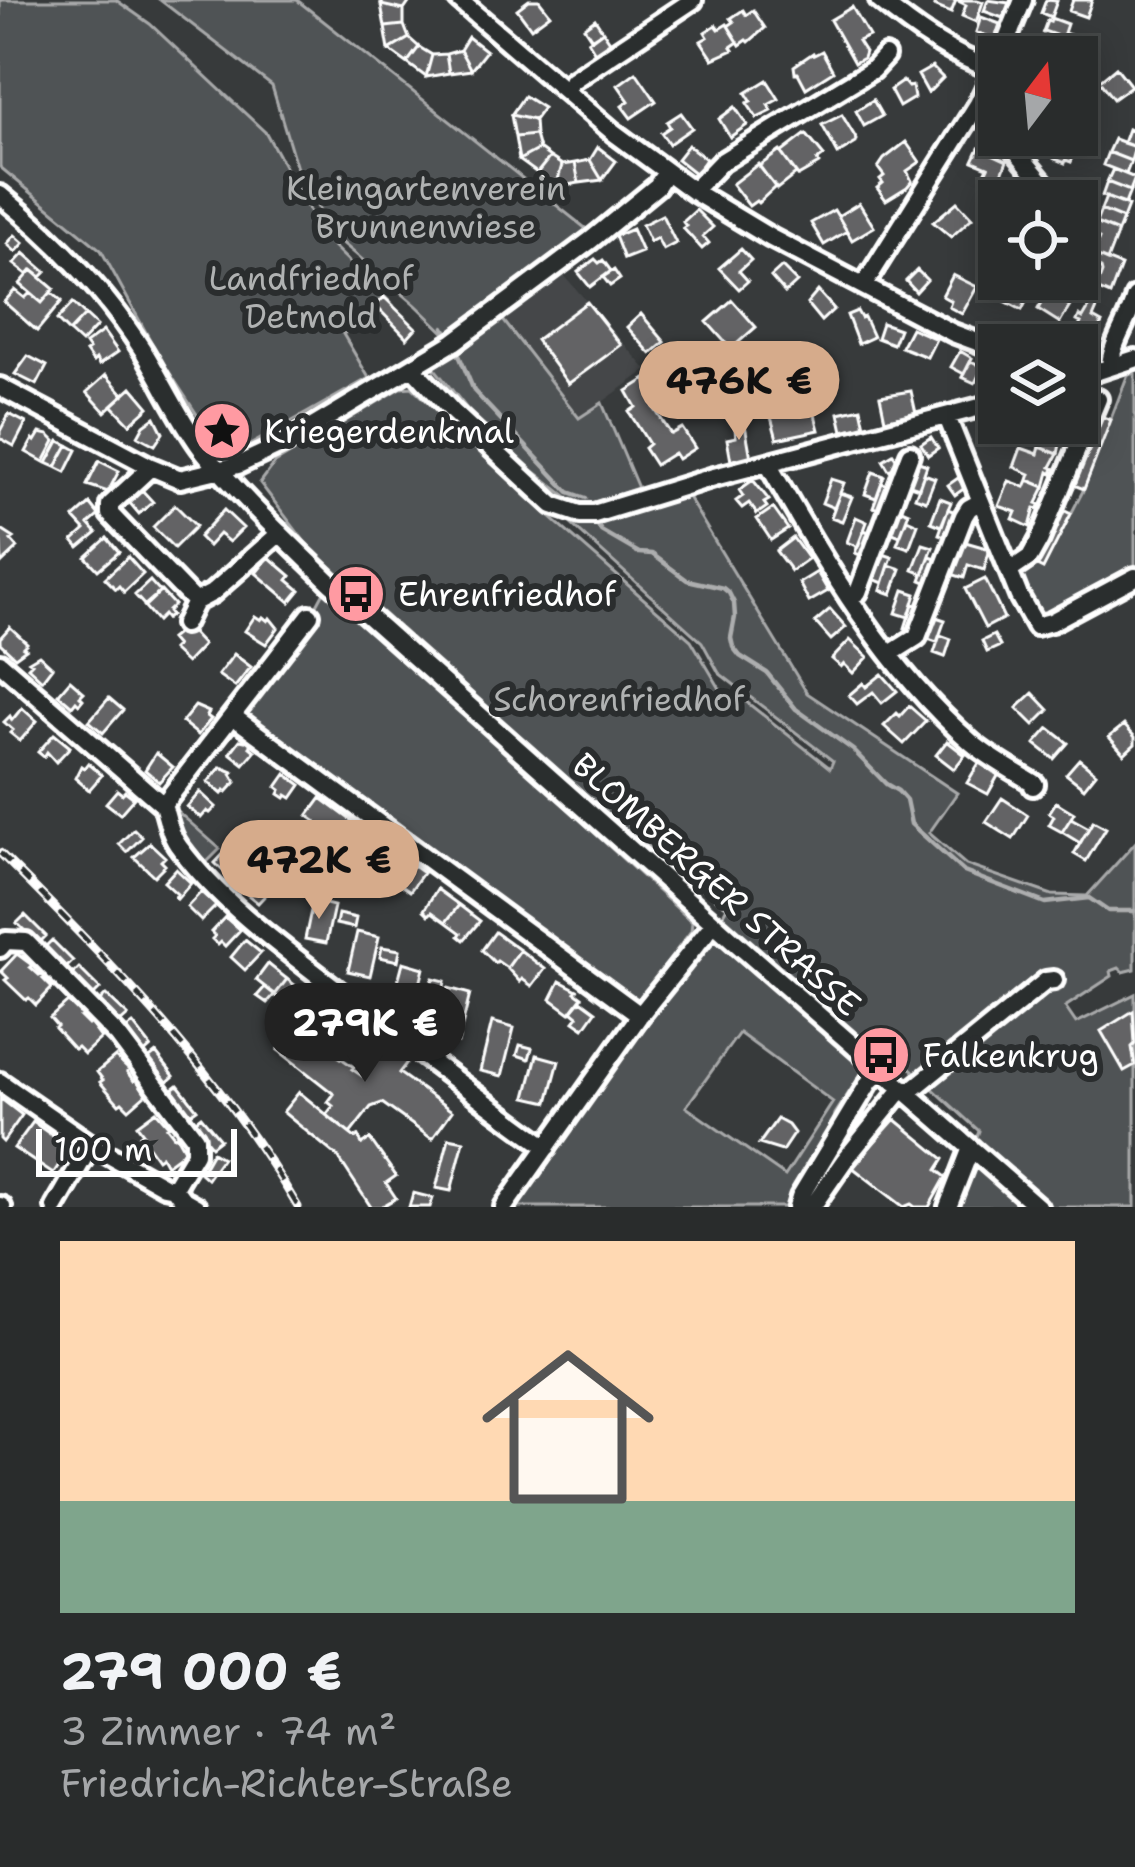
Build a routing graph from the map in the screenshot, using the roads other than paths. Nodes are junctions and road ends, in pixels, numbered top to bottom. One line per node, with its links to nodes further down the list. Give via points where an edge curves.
1 (459, 0): 8 (street)
2 (693, 0): 8 (street)
3 (880, 0): 7 (street)
4 (1023, 0): 5 (street)
5 (1008, 36)
6 (884, 56): 13 (street, via 721,162)
7 (978, 62)
8 (564, 90): 11 (street)
9 (978, 104): 15 (street)
10 (1021, 156): 12 (street)
11 (666, 172): 13 (street); 20 (street, via 591,240)
12 (1041, 180)
13 (693, 191): 15 (street)
14 (0, 195): 29 (street, BLOMBERGER STRASSE, via 104,295)
15 (864, 285): 17 (street)
16 (1135, 296): 19 (street)
17 (978, 342)
18 (1135, 359): 19 (street)
19 (1110, 367): 21 (street)
20 (414, 369): 27 (street, via 459,423 553,505 580,514); 29 (street, via 289,441)
21 (1098, 371)
22 (0, 387): 28 (street)
23 (978, 408): 24 (street)
24 (947, 417): 27 (street); 30 (street)
25 (1079, 444): 32 (street, via 1040,539)
26 (910, 454): 34 (street)
27 (768, 464): 34 (street)
28 (151, 467): 29 (street, via 180,479); 35 (street, via 110,514)
29 (219, 469): 31 (street, BLOMBERGER STRASSE)
30 (980, 502): 32 (street); 38 (street, via 964,516 917,637)
31 (280, 533): 35 (street); 43 (street, BLOMBERGER STRASSE)
32 (1011, 570): 33 (street, via 1036,626)
33 (1135, 577)
34 (849, 598): 38 (street)
35 (195, 602): 37 (street)
36 (310, 615): 40 (street)
37 (184, 624)
38 (890, 654): 41 (street, via 975,745)
39 (0, 663): 42 (street)
40 (234, 717): 42 (street); 46 (street)
41 (1033, 786)
42 (162, 816): 51 (street, via 180,849 278,945)
43 (714, 923): 46 (street); 47 (street, BLOMBERGER STRASSE)
44 (0, 948): 53 (street, via 26,942 173,1106 195,1138)
45 (1054, 980): 49 (street)
46 (640, 1015): 51 (street)
47 (882, 1070): 49 (street, BLOMBERGER STRASSE); 57 (street)
48 (0, 1082): 50 (street)
49 (906, 1091): 52 (street, BLOMBERGER STRASSE); 58 (street)
50 (91, 1145): 53 (street); 54 (street)
51 (548, 1147): 56 (street)
52 (970, 1148): 59 (street); 60 (street, BLOMBERGER STRASSE)
53 (174, 1188): 55 (street)
54 (55, 1207)
55 (196, 1207)
56 (504, 1207)
57 (797, 1207)
58 (812, 1207)
59 (947, 1207)
60 (1038, 1207)

